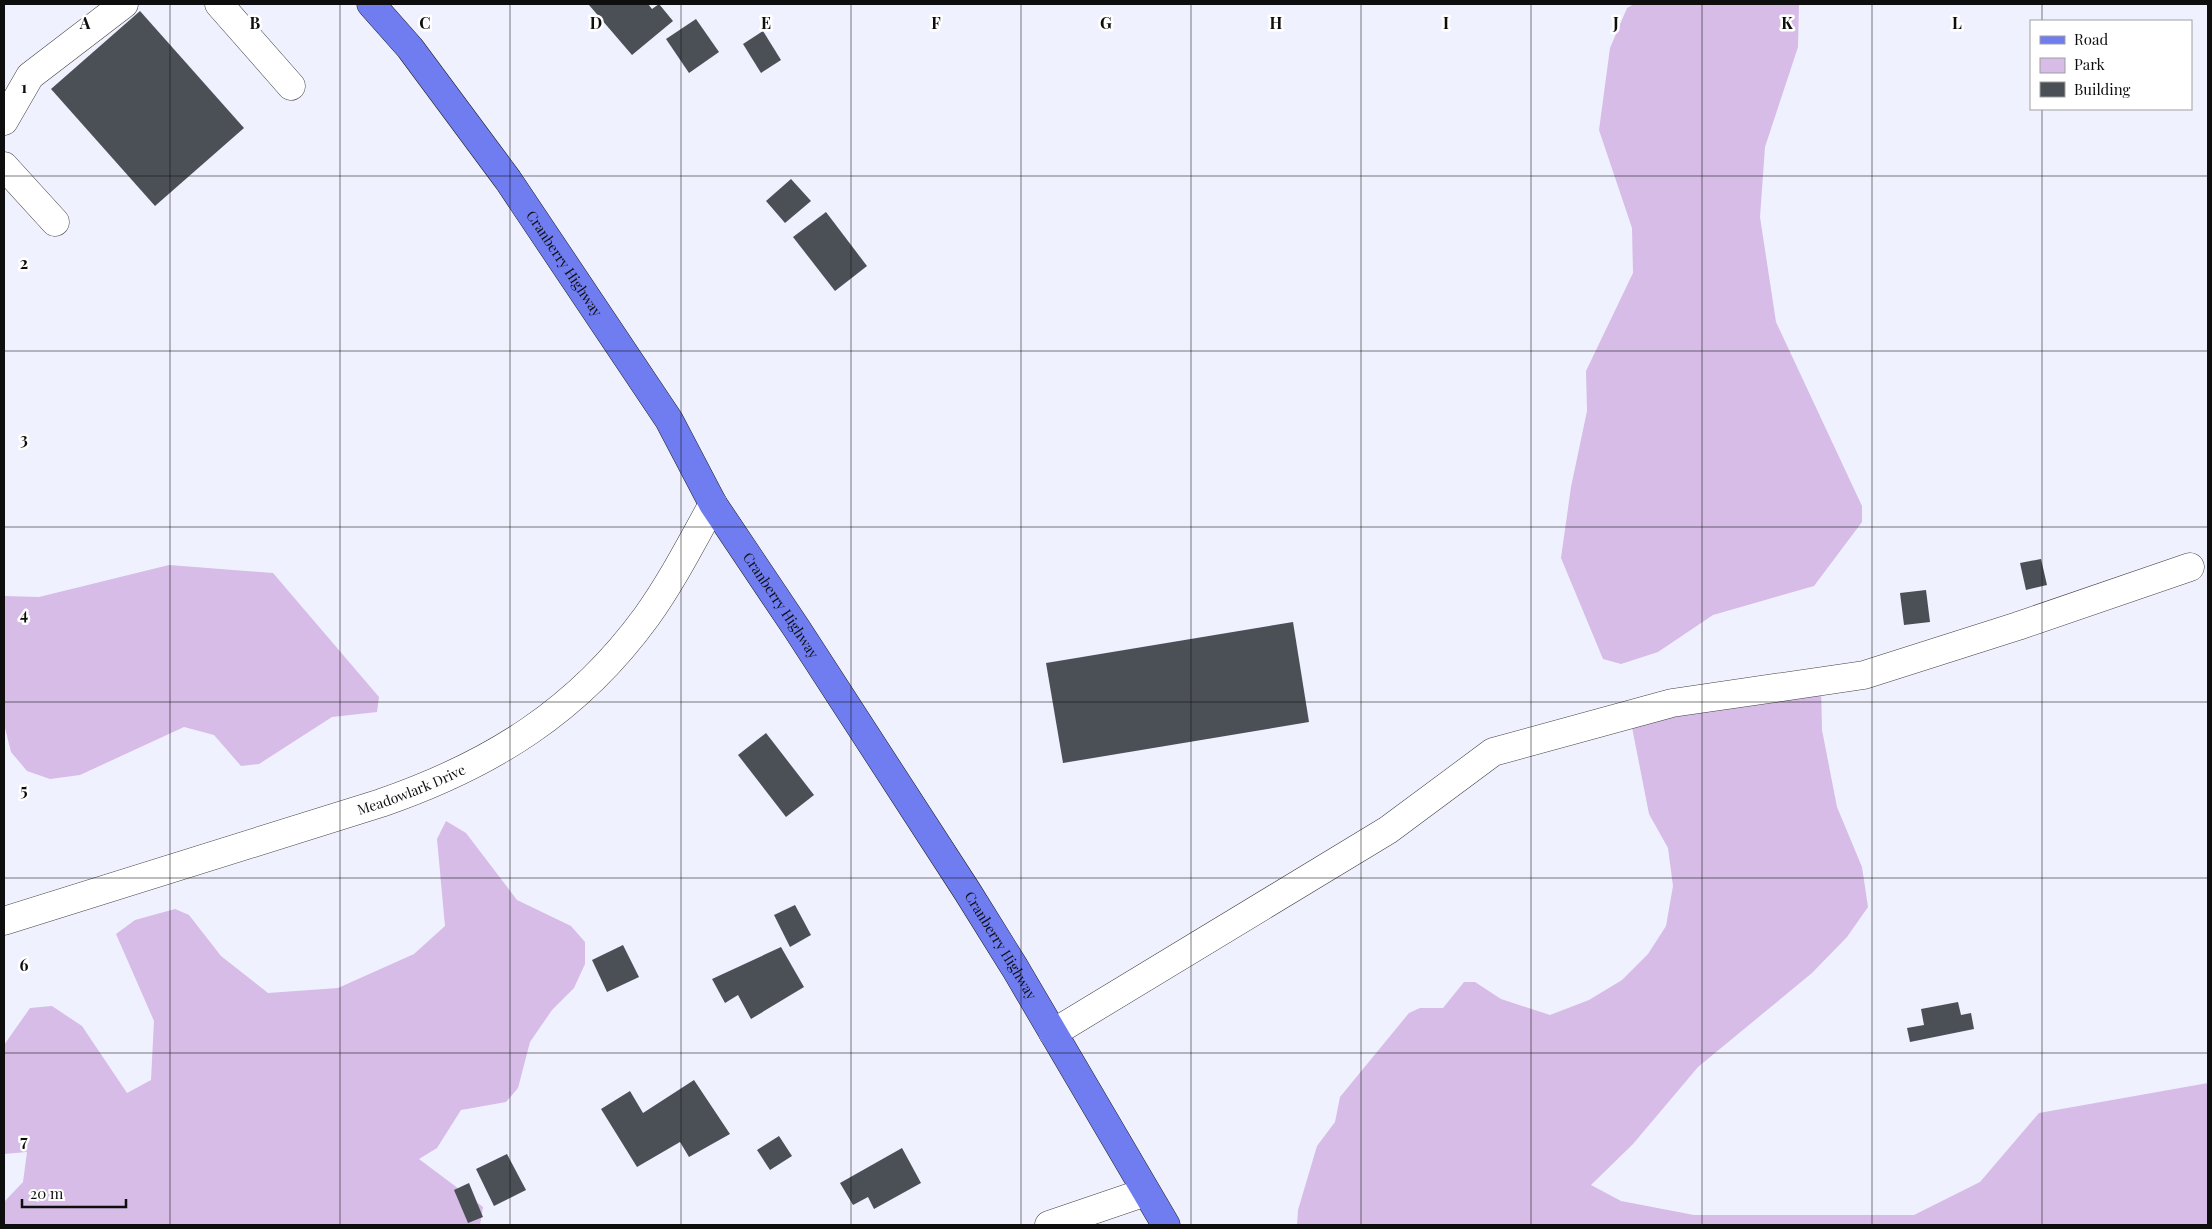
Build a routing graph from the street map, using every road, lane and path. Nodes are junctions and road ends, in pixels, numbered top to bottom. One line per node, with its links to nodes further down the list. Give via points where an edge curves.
1 (124, 4): 5 (street, via 30,76)
2 (219, 4): 4 (street)
3 (379, 7): 8 (main road, Cranberry Highway, via 514,188 669,420)
4 (291, 86)
5 (4, 121)
6 (4, 166): 7 (street)
7 (55, 222)
8 (713, 504): 10 (street, Meadowlark Drive, via 671,579 602,671 555,714 485,759 438,782 381,803); 11 (main road, Cranberry Highway, via 914,808)
9 (2190, 567): 11 (street, via 1864,674 1672,703 1493,752 1388,830)
10 (4, 921)
11 (1053, 1033): 12 (main road, Cranberry Highway)
12 (1146, 1192): 13 (street); 14 (main road, Cranberry Highway)
13 (1049, 1225)
14 (1166, 1225)

